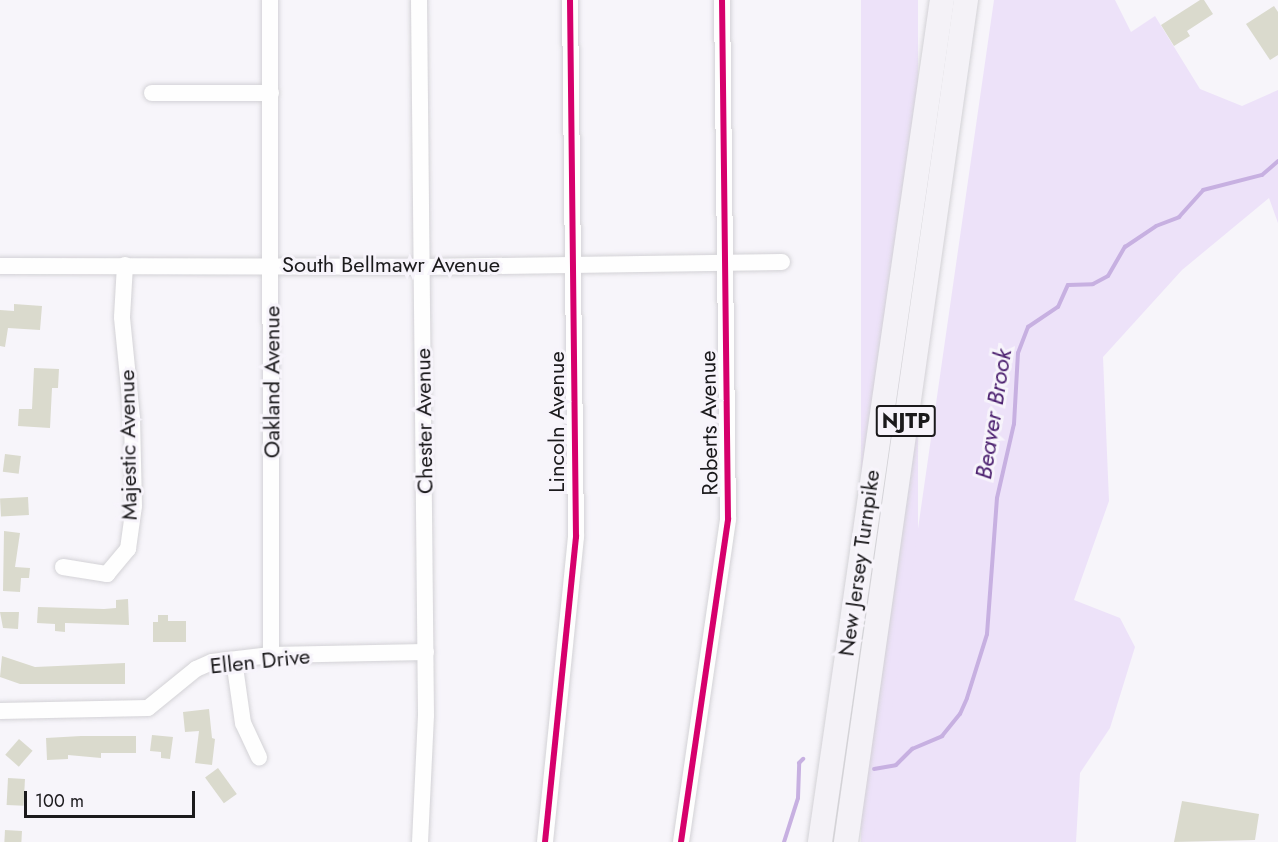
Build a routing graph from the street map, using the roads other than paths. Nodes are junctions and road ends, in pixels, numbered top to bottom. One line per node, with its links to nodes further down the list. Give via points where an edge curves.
1 (270, 0): 8 (street, Oakland Avenue)
2 (419, 0): 15 (street, Chester Avenue)
3 (570, 0): 13 (street, Lincoln Avenue)
4 (722, 0): 10 (street, Roberts Avenue)
5 (942, 0): 22 (highway, New Jersey Turnpike / NJTP)
6 (966, 0): 26 (highway, New Jersey Turnpike / NJTP)
7 (152, 93): 8 (street)
8 (271, 93): 12 (street, Oakland Avenue)
9 (782, 262): 10 (street, South Bellmawr Avenue)
10 (724, 263): 13 (street, South Bellmawr Avenue); 25 (street, Roberts Avenue, via 728,519)
11 (125, 265): 12 (street, South Bellmawr Avenue); 14 (street, South Bellmawr Avenue); 16 (street, Majestic Avenue, via 122,317 134,506 128,549 107,574)
12 (273, 265): 15 (street, South Bellmawr Avenue); 18 (street, Oakland Avenue)
13 (573, 265): 15 (street, South Bellmawr Avenue); 24 (street, Lincoln Avenue, via 576,537)
14 (0, 266)
15 (422, 267): 17 (street, Chester Avenue)
16 (63, 567)
17 (426, 652): 18 (street, Ellen Drive); 23 (street, Chester Avenue)
18 (271, 655): 19 (street, Ellen Drive)
19 (234, 660): 20 (street, Ellen Drive, via 212,662 196,669 148,708); 21 (street, via 243,723)
20 (0, 711)
21 (259, 758)
22 (820, 840)
23 (420, 842)
24 (545, 842)
25 (681, 842)
26 (846, 842)

